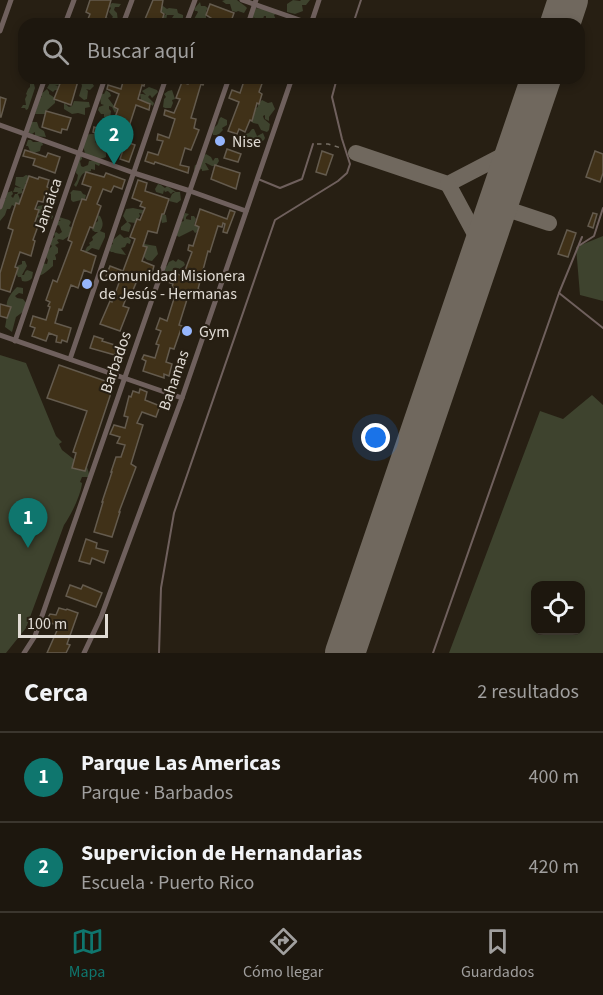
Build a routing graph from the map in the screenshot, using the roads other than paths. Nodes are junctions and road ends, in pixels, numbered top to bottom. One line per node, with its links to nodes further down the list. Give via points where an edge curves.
1 (11, 0): 16 (street)
2 (74, 0): 9 (street)
3 (132, 0): 10 (street)
4 (195, 0): 11 (street)
5 (242, 0): 8 (street)
6 (319, 0): 14 (street)
7 (361, 0): 15 (lane)
8 (256, 2): 12 (street); 13 (street)
9 (67, 18)
10 (125, 18)
11 (188, 18)
12 (250, 18)
13 (296, 18)
14 (313, 18)
15 (355, 18)
16 (0, 31)
17 (43, 84): 24 (street)
18 (103, 84): 26 (street, Jamaica)
19 (164, 84): 27 (street)
20 (227, 84): 29 (street, Barbados)
21 (290, 84): 28 (street, Bahamas)
22 (335, 84): 44 (lane, via 332,97 350,164 338,181 275,220 174,513 161,588)
23 (0, 125): 24 (street)
24 (26, 133): 26 (street); 30 (street)
25 (313, 144): 28 (lane, via 302,179 280,188)
26 (79, 153): 27 (street); 38 (street, Jamaica)
27 (134, 173): 29 (street); 39 (street)
28 (257, 179): 32 (street, Bahamas)
29 (190, 190): 32 (street); 40 (street, Barbados)
30 (0, 207)
31 (603, 208): 34 (lane, via 594,236)
32 (246, 211): 41 (street, Bahamas)
33 (582, 237): 34 (lane)
34 (578, 246): 35 (lane)
35 (559, 293): 36 (lane); 45 (lane)
36 (603, 328)
37 (0, 335): 38 (street)
38 (15, 341): 39 (street)
39 (70, 359): 40 (street)
40 (124, 377): 41 (street); 42 (street, Barbados, via 35,636)
41 (182, 398): 43 (street, Bahamas)
42 (24, 653)
43 (84, 653)
44 (159, 653)
45 (433, 653)

